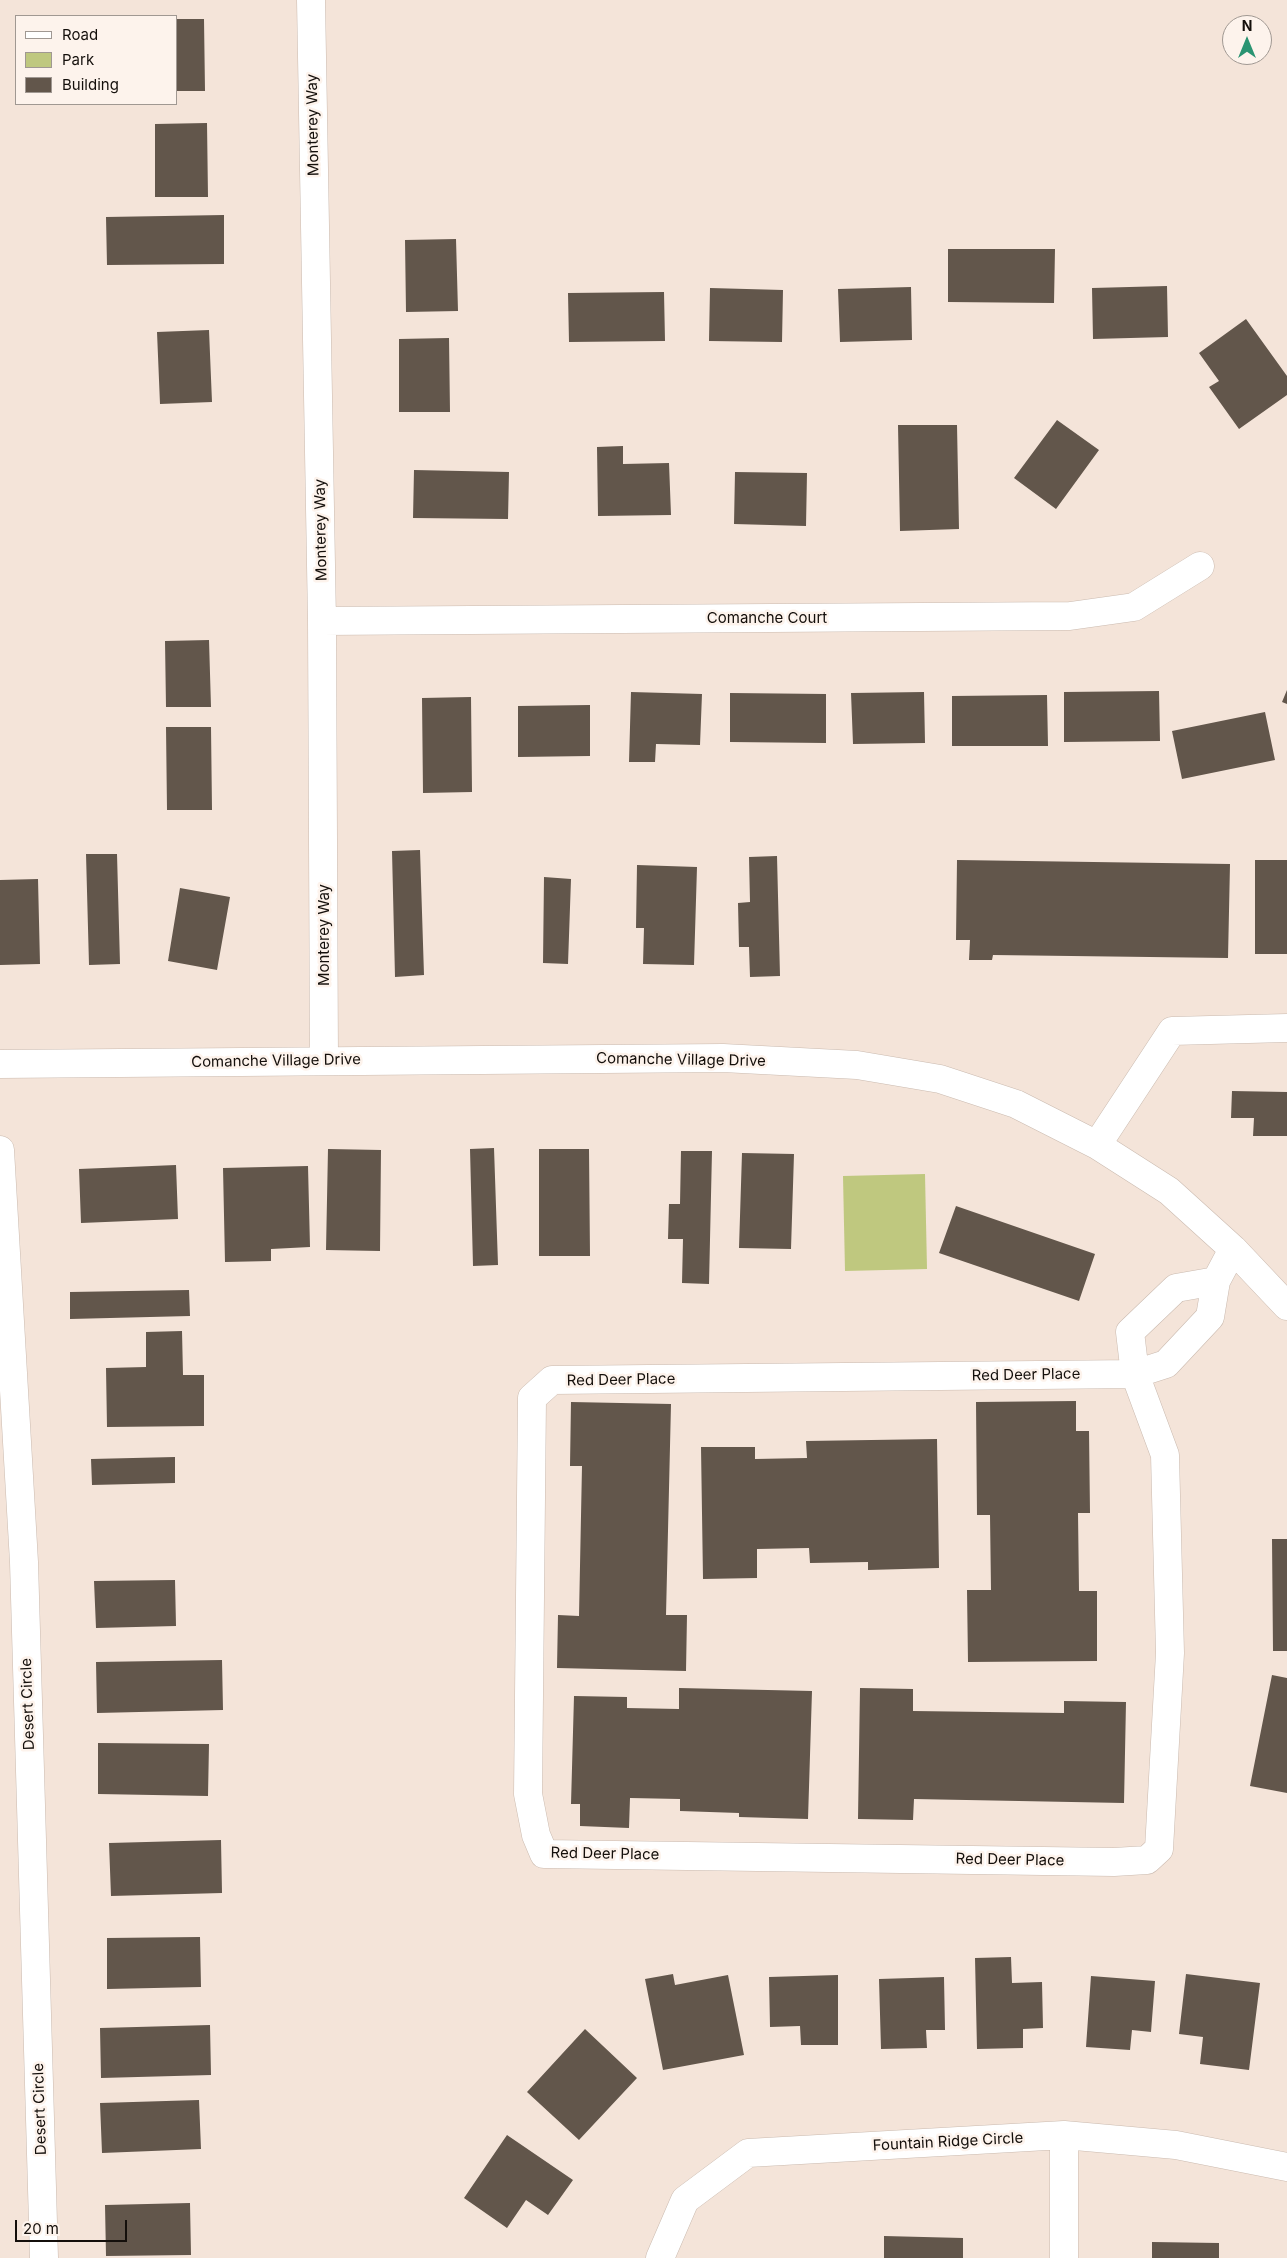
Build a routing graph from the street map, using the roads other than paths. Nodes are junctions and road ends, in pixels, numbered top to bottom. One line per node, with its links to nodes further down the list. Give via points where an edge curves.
1 (311, 0): 3 (street, Monterey Way)
2 (1200, 566): 3 (street, Comanche Court, via 1134,607 1070,616)
3 (322, 621): 5 (street, Monterey Way)
4 (1287, 1028): 7 (street, via 1172,1031)
5 (324, 1061): 6 (street, Comanche Village Drive); 7 (street, Comanche Village Drive, via 723,1058 857,1065 940,1079 1016,1104)
6 (0, 1064)
7 (1097, 1145): 9 (street, Comanche Village Drive, via 1169,1191)
8 (0, 1150): 15 (street, Desert Circle, via 24,1562)
9 (1233, 1249): 10 (street, Red Deer Place); 11 (street, Comanche Village Drive)
10 (1216, 1280): 12 (street, Red Deer Place, via 1210,1317 1166,1364); 12 (street, Red Deer Place, via 1176,1288 1130,1332)
11 (1287, 1306)
12 (1136, 1374): 12 (street, Red Deer Place, via 1165,1455 1170,1653 1159,1849 1147,1860 544,1854 536,1835 528,1794 532,1398 552,1380)
13 (1064, 2135): 14 (street, Fountain Ridge Circle, via 1176,2145); 16 (street, Fountain Ridge Circle, via 748,2153 685,2200); 17 (street)
14 (1287, 2167)
15 (44, 2258)
16 (660, 2258)
17 (1064, 2258)

